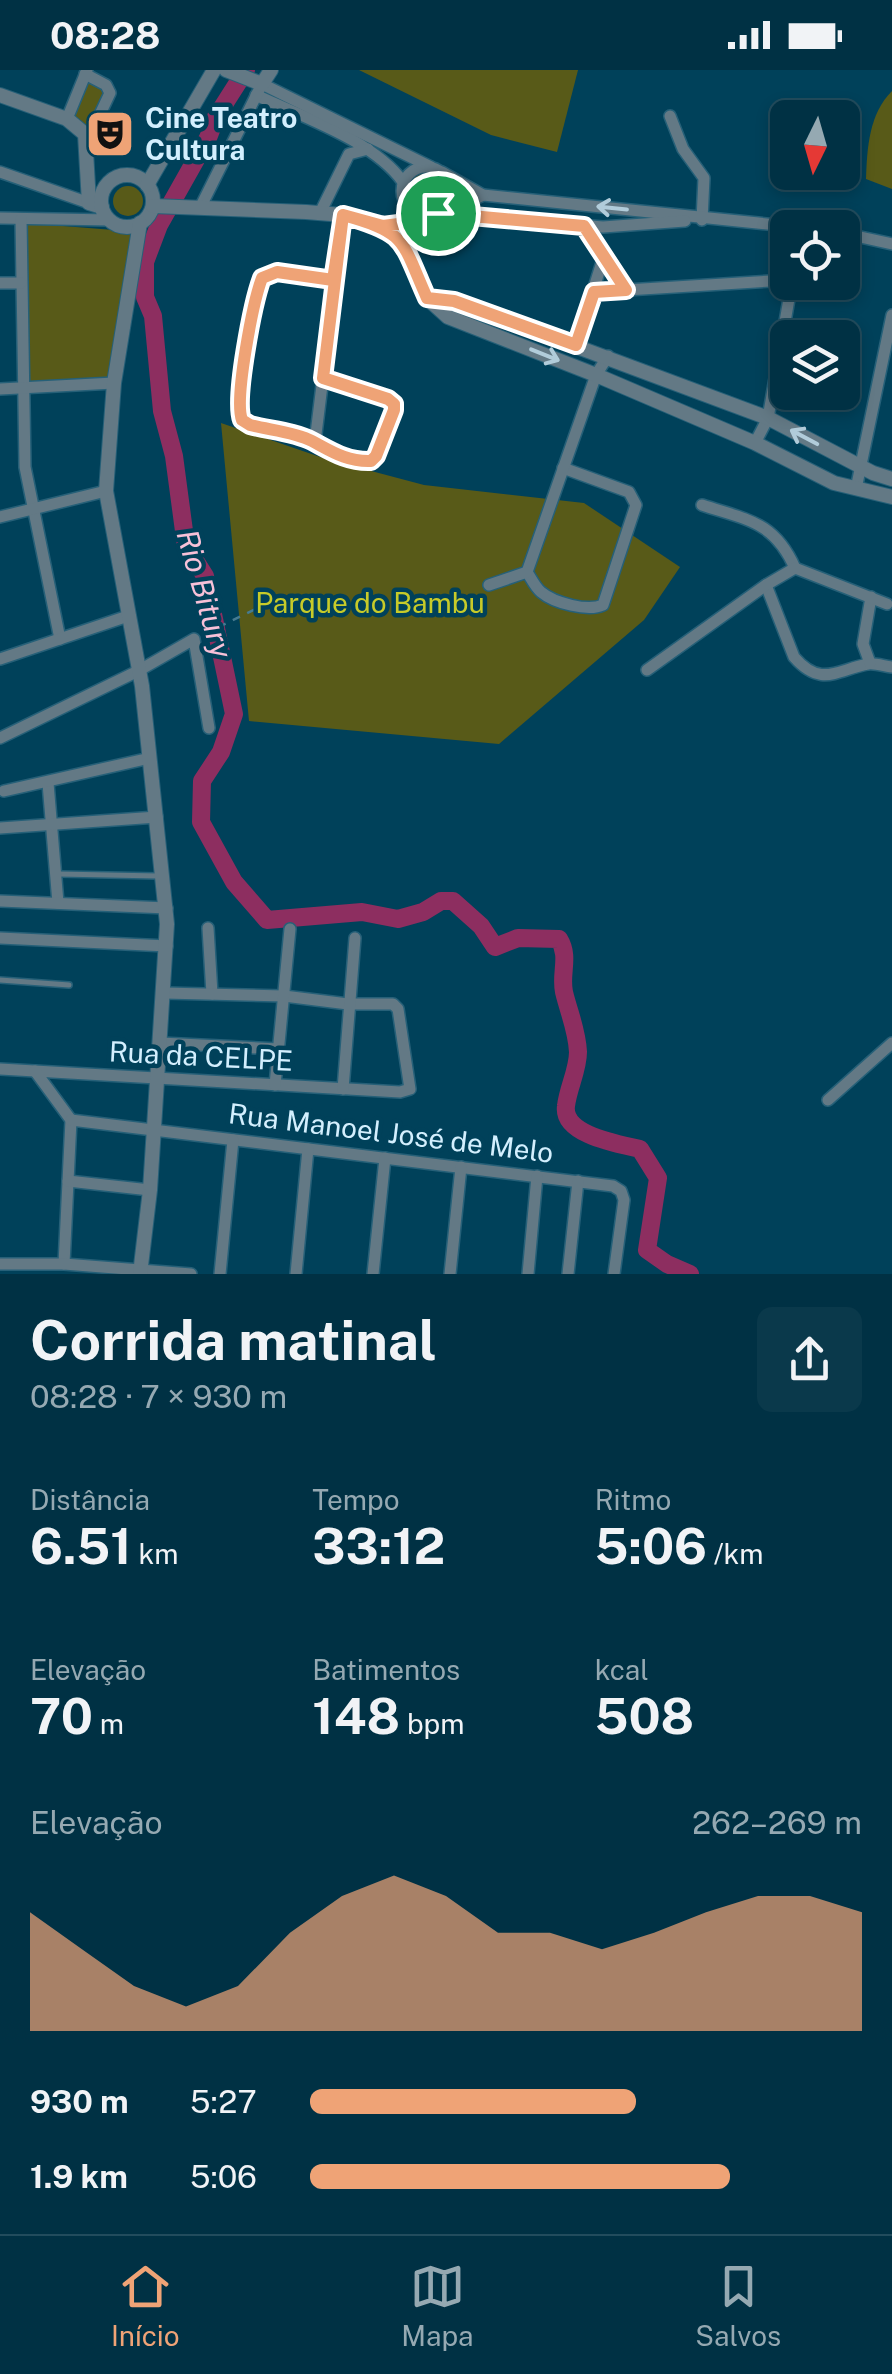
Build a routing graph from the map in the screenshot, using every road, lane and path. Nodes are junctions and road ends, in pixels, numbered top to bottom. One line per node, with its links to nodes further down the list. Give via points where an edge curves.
1 (214, 70): 13 (street)
2 (228, 71): 4 (street)
3 (86, 72): 7 (street); 8 (street, via 110,93)
4 (260, 82): 9 (street); 10 (street); 16 (street)
5 (0, 95): 7 (street)
6 (670, 116): 25 (street, via 704,178)
7 (67, 119): 8 (street)
8 (87, 142): 17 (street)
9 (368, 149): 12 (street); 18 (street, via 349,154)
10 (436, 170): 12 (street, via 411,171); 14 (street); 19 (street, via 450,189)
11 (0, 172): 17 (street)
12 (403, 182): 23 (street, via 403,201)
13 (148, 185): 15 (street); 17 (street, via 133,176 116,178 104,190)
14 (483, 195): 21 (street, via 471,201); 25 (street, one-way to 14)
15 (157, 207): 16 (street); 26 (street)
16 (195, 208): 18 (street)
17 (100, 210): 24 (street); 26 (street, via 124,226)
18 (320, 213): 20 (street)
19 (438, 213): 21 (street); 23 (street)
20 (343, 215): 28 (street); 34 (street)
21 (466, 216): 29 (street)
22 (0, 218): 24 (street)
23 (414, 218): 28 (street); 32 (street)
24 (21, 219): 37 (street)
25 (704, 219): 27 (street); 29 (street)
26 (140, 223): 47 (street)
27 (770, 224)
28 (383, 226): 32 (street)
29 (584, 226): 33 (street)
30 (860, 237): 31 (street)
31 (892, 244)
32 (410, 255): 40 (street)
33 (603, 258): 38 (street); 39 (street)
34 (333, 280): 46 (street); 53 (street, via 277,272 262,278 239,406 250,425)
35 (770, 282): 38 (street)
36 (0, 283): 37 (street)
37 (21, 283): 48 (street)
38 (626, 290): 39 (street)
39 (594, 292): 43 (street)
40 (427, 298): 43 (street, via 454,301); 45 (street, one-way to 45, via 448,317)
41 (787, 300): 52 (street)
42 (892, 315): 50 (street)
43 (576, 345): 44 (street)
44 (608, 356): 45 (street); 52 (street)
45 (596, 375): 54 (street); 56 (street)
46 (323, 378): 53 (street); 53 (street, via 388,399 394,410 371,461)
47 (114, 383): 48 (street); 59 (street)
48 (22, 388): 49 (street); 62 (street)
49 (0, 389)
50 (874, 411): 51 (street); 55 (street)
51 (892, 414)
52 (768, 418): 54 (street); 55 (street, one-way to 52)
53 (315, 442)
54 (754, 443): 58 (street)
55 (861, 467): 57 (street); 58 (street)
56 (564, 468): 65 (street); 65 (street, via 635,498 603,605 590,609 546,596)
57 (892, 478)
58 (856, 490): 60 (street)
59 (106, 491): 62 (street); 71 (street)
60 (892, 497)
61 (702, 505): 64 (street, via 775,535)
62 (32, 509): 63 (street); 73 (street)
63 (0, 517)
64 (795, 568): 66 (street); 68 (street)
65 (527, 572): 67 (street)
66 (766, 584): 75 (street, via 802,666 834,676); 78 (street)
67 (489, 586)
68 (872, 598): 70 (street); 75 (street, via 863,644)
69 (268, 603): 72 (path)
70 (887, 604)
71 (128, 616): 73 (street); 77 (street)
72 (197, 637): 77 (street); 79 (street)
73 (60, 639): 74 (street)
74 (1, 655)
75 (870, 664): 76 (street)
76 (892, 667)
77 (138, 670): 80 (street); 81 (street)
78 (646, 670)
79 (209, 728)
80 (0, 738)
81 (150, 758): 82 (street); 84 (street)
82 (48, 784): 83 (street); 85 (street)
83 (4, 791)
84 (157, 816): 85 (street); 88 (street)
85 (52, 824): 86 (street); 87 (street)
86 (0, 828)
87 (56, 874): 88 (lane); 90 (street)
88 (164, 876): 91 (street)
89 (0, 901): 90 (street)
90 (58, 903): 91 (street)
91 (166, 908): 96 (street)
92 (208, 928): 100 (street)
93 (290, 930): 101 (street)
94 (0, 938): 96 (street)
95 (355, 938): 102 (street)
96 (167, 946): 99 (street)
97 (0, 980): 98 (lane)
98 (69, 985)
99 (165, 992): 100 (street); 103 (street)
100 (212, 994): 101 (street)
101 (284, 996): 102 (street); 105 (street)
102 (348, 1004): 110 (street); 110 (street, Rua da CELPE, via 385,1002 398,1009 411,1086 400,1092)
103 (161, 1043): 105 (street); 108 (street)
104 (892, 1043): 111 (street)
105 (278, 1049): 109 (street)
106 (0, 1069): 107 (street, Rua da CELPE)
107 (35, 1072): 108 (street, Rua da CELPE); 112 (street)
108 (158, 1080): 109 (street, Rua da CELPE); 113 (street)
109 (274, 1086): 110 (street, Rua da CELPE)
110 (343, 1089)
111 (828, 1100)
112 (70, 1120): 113 (street, Rua Manoel José de Melo); 119 (street)
113 (154, 1130): 114 (street, Rua Manoel José de Melo); 121 (street)
114 (233, 1140): 115 (street, Rua Manoel José de Melo); 126 (street)
115 (308, 1149): 116 (street, Rua Manoel José de Melo); 127 (street)
116 (385, 1158): 117 (street, Rua Manoel José de Melo); 128 (street)
117 (461, 1167): 118 (street, Rua Manoel José de Melo); 129 (street)
118 (537, 1176): 120 (street, Rua Manoel José de Melo); 130 (street)
119 (68, 1181): 121 (street); 123 (street)
120 (578, 1181): 131 (street); 132 (street, Rua Manoel José de Melo, via 621,1191)
121 (150, 1190): 124 (street)
122 (0, 1264): 123 (street)
123 (64, 1264): 124 (street)
124 (140, 1271): 125 (street)
125 (191, 1274)
126 (220, 1274)
127 (296, 1274)
128 (373, 1274)
129 (450, 1274)
130 (528, 1274)
131 (568, 1274)
132 (614, 1274)

